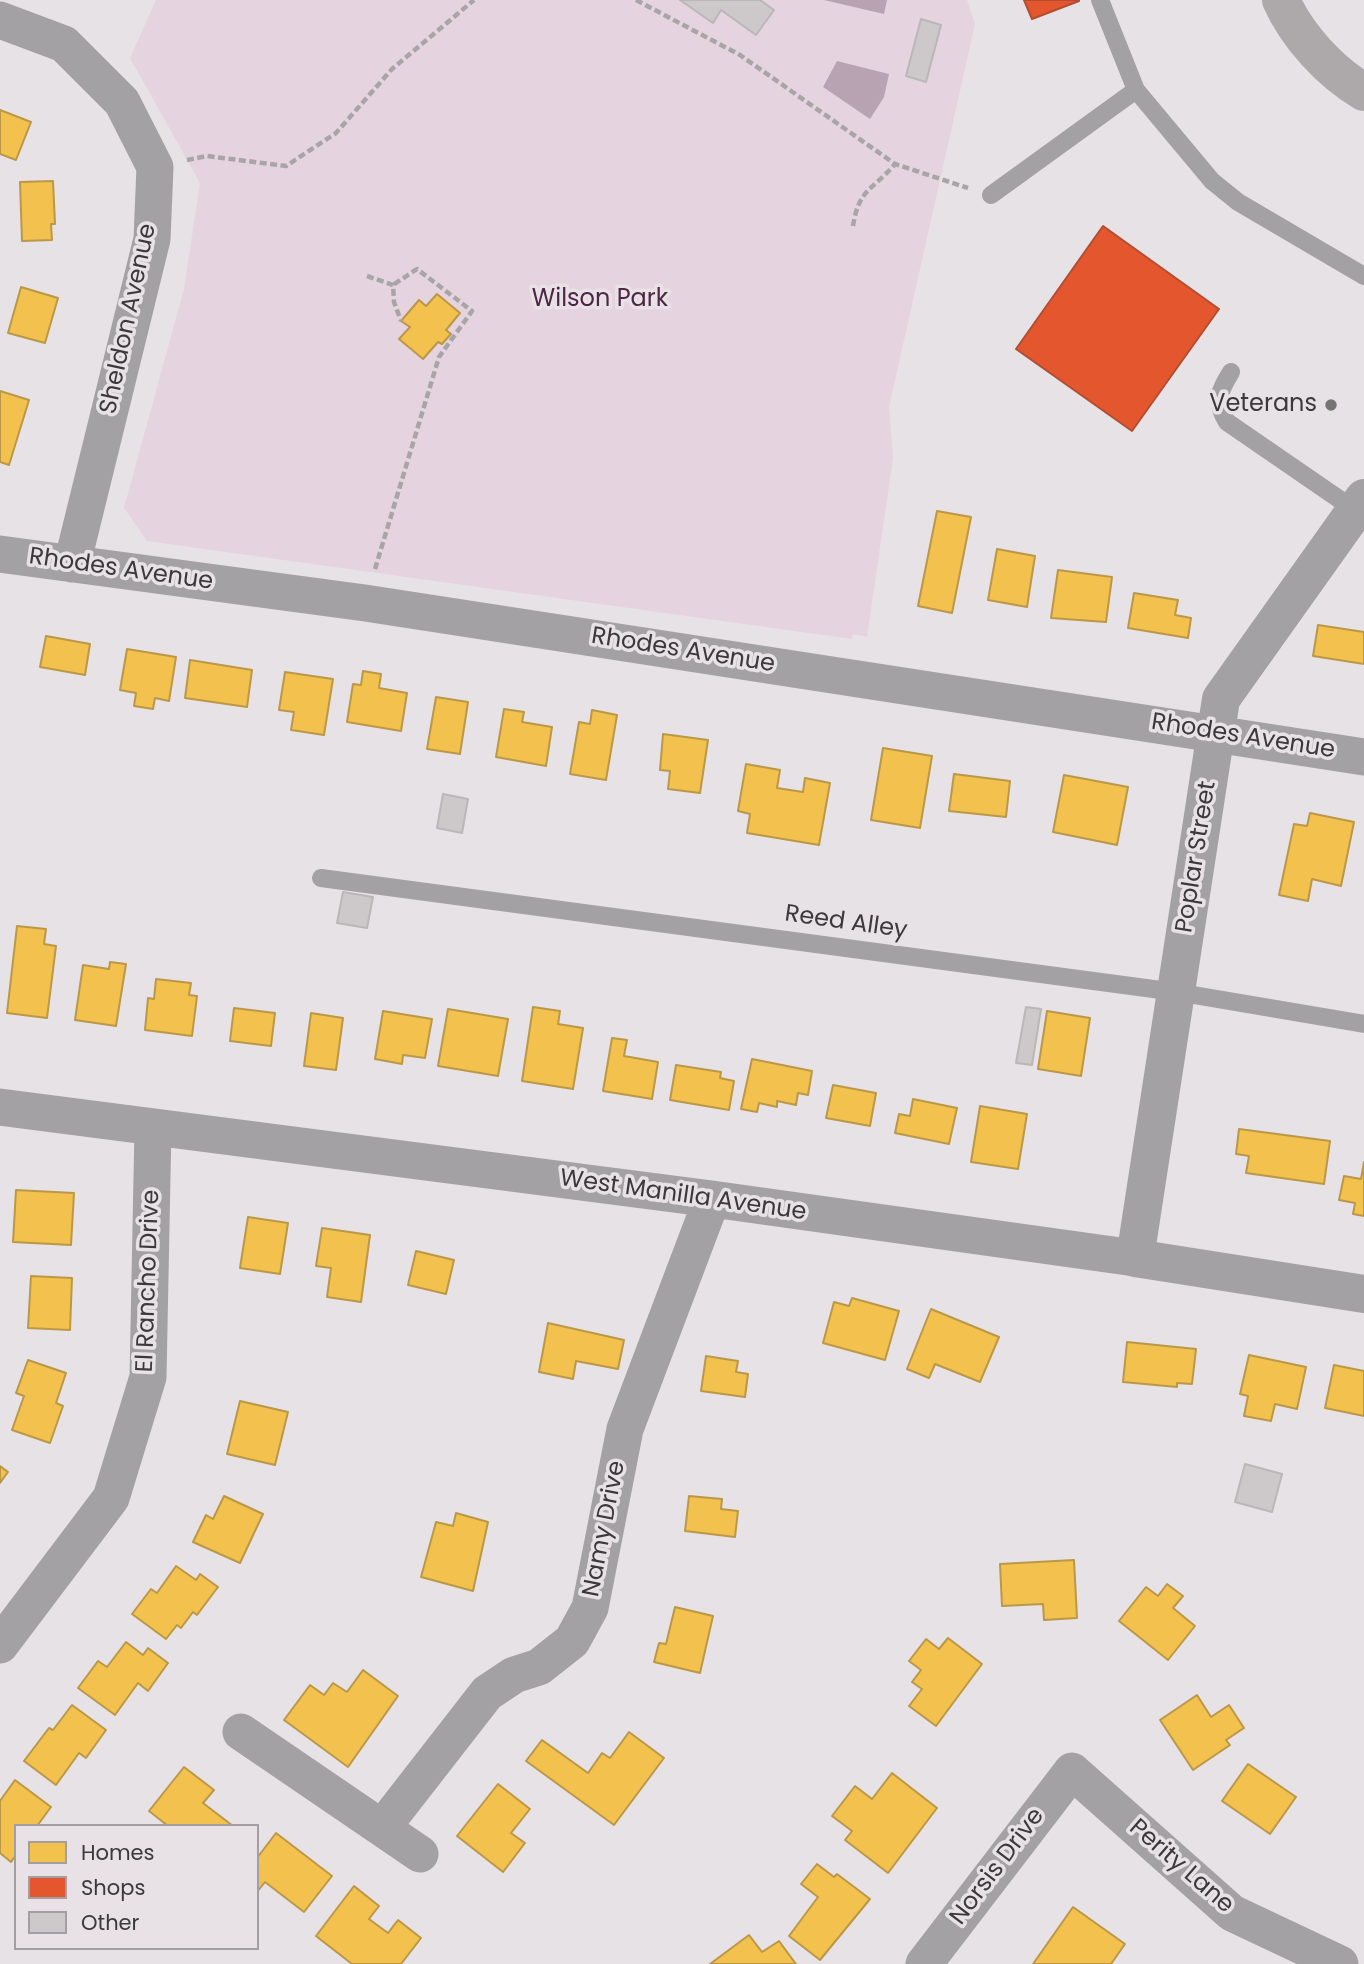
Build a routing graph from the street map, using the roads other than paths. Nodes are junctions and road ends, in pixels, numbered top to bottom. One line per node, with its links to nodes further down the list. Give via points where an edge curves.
1 (1100, 0): 4 (lane)
2 (1281, 0): 5 (highway, via 1308,41)
3 (0, 20): 11 (street, Sheldon Avenue, via 64,44 122,102 155,167 152,239)
4 (1136, 90): 6 (lane); 7 (lane, via 1212,181 1238,202)
5 (1364, 92)
6 (991, 195)
7 (1364, 276)
8 (1231, 372): 9 (lane, via 1217,396 1227,422)
9 (1360, 504): 12 (street, Poplar Street, via 1226,688)
10 (0, 554): 11 (street, Rhodes Avenue)
11 (72, 564): 12 (street, Rhodes Avenue, via 365,603)
12 (1216, 732): 13 (street, Rhodes Avenue); 15 (street, Poplar Street)
13 (1364, 757)
14 (321, 878): 15 (lane, Reed Alley)
15 (1176, 992): 16 (lane, Reed Alley); 20 (street, Poplar Street)
16 (1364, 1024)
17 (0, 1107): 18 (street, West Manilla Avenue)
18 (153, 1127): 19 (street, West Manilla Avenue); 22 (street, El Rancho Drive, via 148,1377 111,1498)
19 (712, 1199): 20 (street, West Manilla Avenue); 25 (street, Namy Drive, via 625,1429 590,1608 572,1641 539,1667 514,1675 487,1693)
20 (1135, 1258): 21 (street, West Manilla Avenue)
21 (1364, 1294)
22 (0, 1645)
23 (241, 1732): 25 (street)
24 (1072, 1771): 27 (street, Norsis Drive); 28 (street, Perity Lane, via 1232,1913)
25 (382, 1828): 26 (street)
26 (421, 1854)
27 (924, 1964)
28 (1340, 1964)

